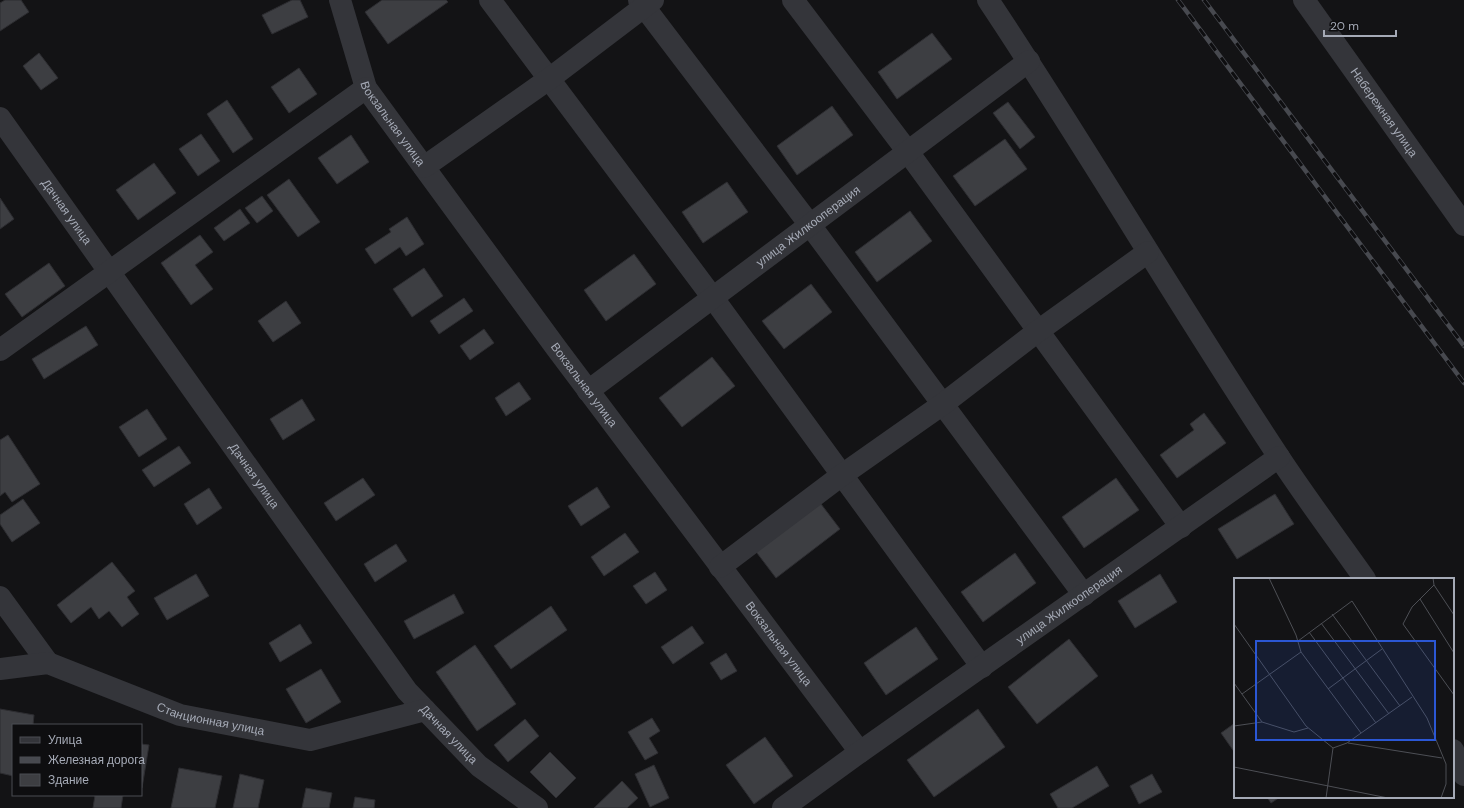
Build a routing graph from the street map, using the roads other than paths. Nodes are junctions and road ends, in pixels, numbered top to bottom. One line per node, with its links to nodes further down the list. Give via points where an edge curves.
1 (340, 0): 9 (street, Вокзальная улица)
2 (490, 0): 8 (street)
3 (793, 0): 11 (street)
4 (988, 0): 7 (street)
5 (1304, 0): 14 (street, Набережная улица)
6 (645, 2): 8 (street); 13 (street)
7 (1029, 62): 11 (street, улица Жилкооперация); 15 (street)
8 (549, 79): 12 (street); 17 (street)
9 (366, 88): 12 (street, Вокзальная улица); 16 (street)
10 (0, 118): 16 (street, Дачная улица)
11 (908, 152): 13 (street, улица Жилкооперация); 18 (street)
12 (424, 167): 20 (street, Вокзальная улица)
13 (810, 225): 17 (street, улица Жилкооперация); 21 (street)
14 (1464, 225)
15 (1148, 252): 18 (street); 22 (street)
16 (109, 272): 19 (street); 32 (street, Дачная улица, via 407,691)
17 (713, 298): 20 (street, улица Жилкооперация); 23 (street)
18 (1038, 331): 21 (street); 24 (street)
19 (0, 350)
20 (588, 391): 25 (street, Вокзальная улица)
21 (943, 404): 23 (street); 27 (street)
22 (1279, 458): 24 (street, улица Жилкооперация); 26 (street)
23 (842, 475): 25 (street); 30 (street)
24 (1181, 527): 27 (street, улица Жилкооперация)
25 (720, 567): 33 (street, Вокзальная улица)
26 (1364, 578)
27 (1084, 595): 30 (street, улица Жилкооперация)
28 (0, 597): 29 (street)
29 (48, 664): 31 (street, Станционная улица); 32 (street, Станционная улица, via 180,714 310,740)
30 (982, 667): 33 (street, улица Жилкооперация)
31 (0, 669)
32 (425, 710): 36 (street, Дачная улица, via 479,766)
33 (860, 752): 37 (street, улица Жилкооперация)
34 (1454, 752): 35 (street)
35 (1464, 775)
36 (537, 808)
37 (783, 808)

